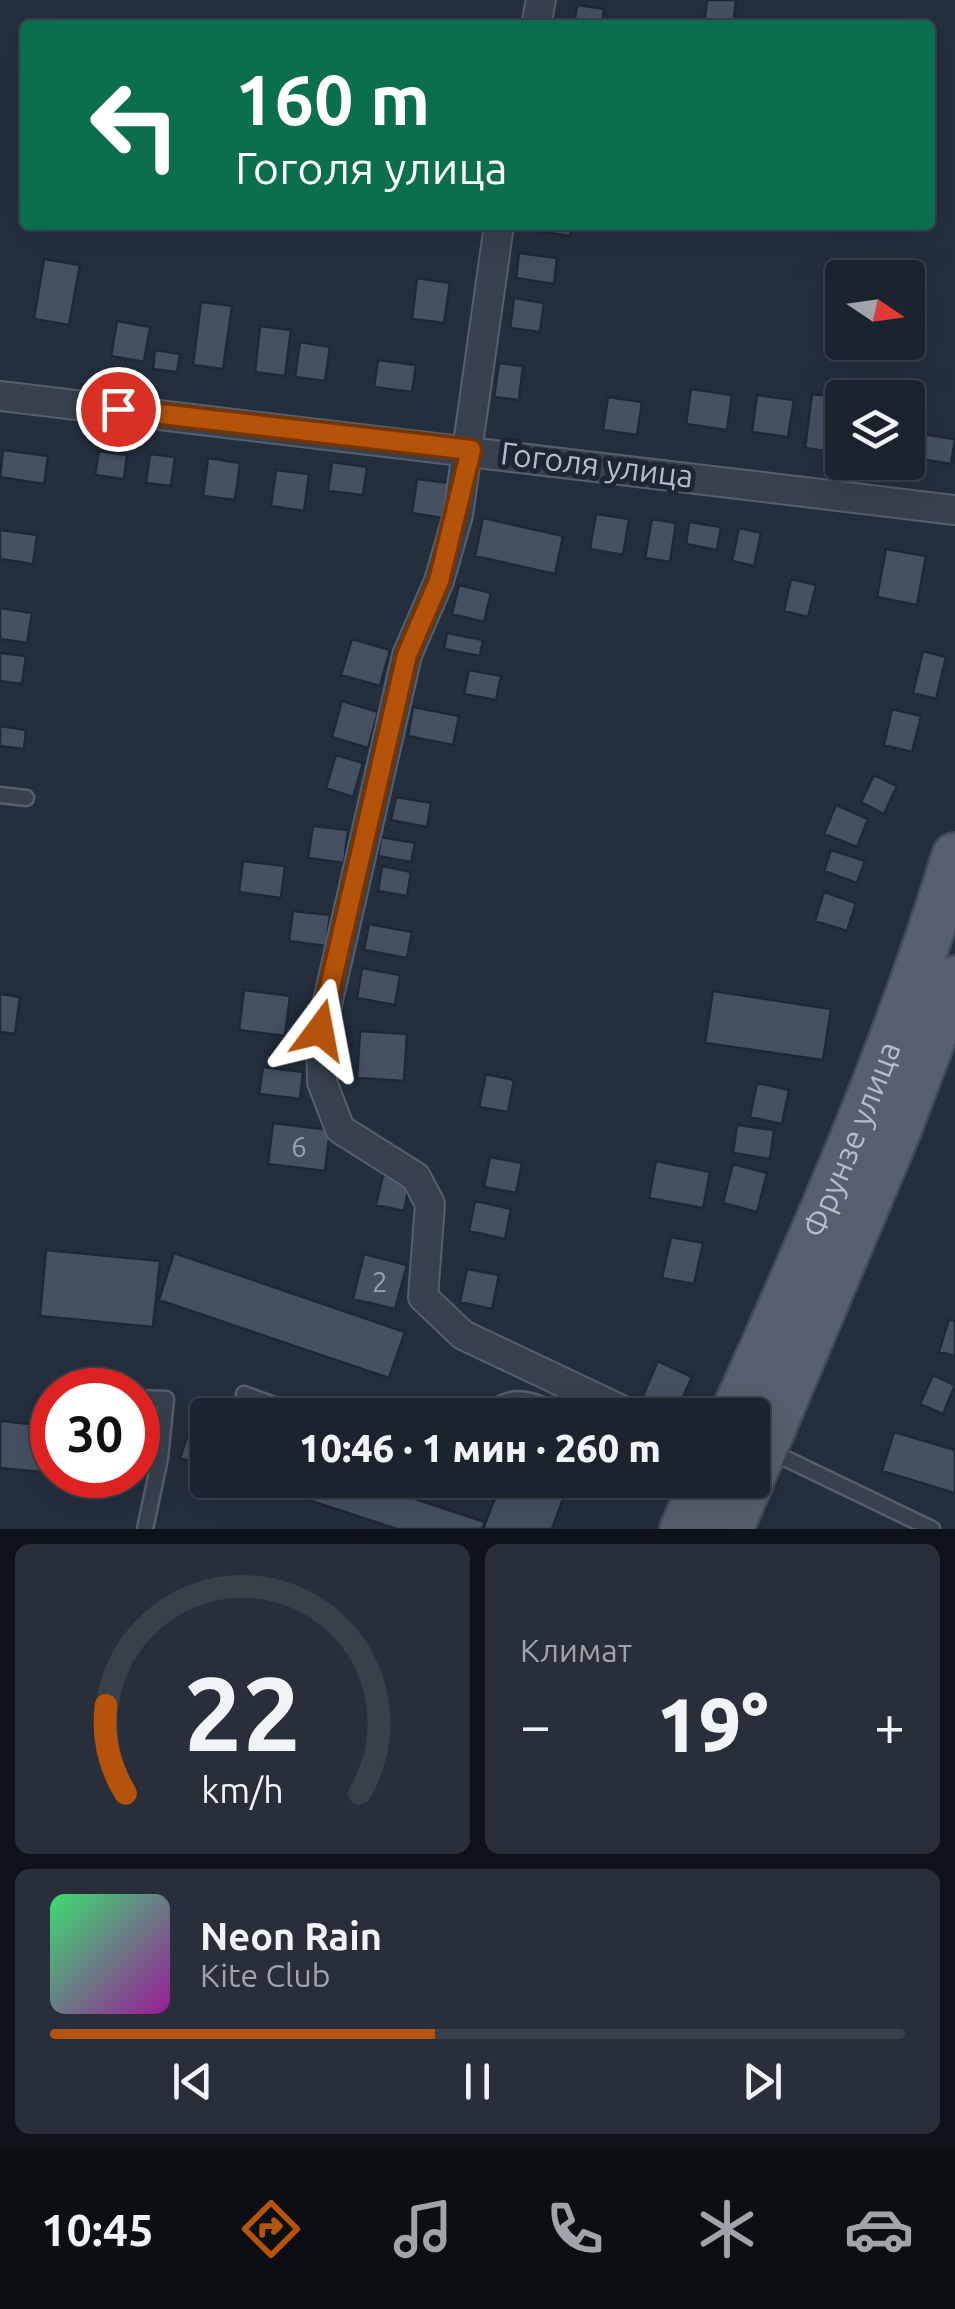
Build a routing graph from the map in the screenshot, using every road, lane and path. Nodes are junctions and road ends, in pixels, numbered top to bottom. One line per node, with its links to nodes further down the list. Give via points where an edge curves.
1 (498, 230): 3 (street)
2 (0, 396): 3 (street, Гоголя улица)
3 (471, 450): 4 (street, Гоголя улица); 11 (street, via 439,581 407,655 320,1030 322,1082 340,1129 416,1176 430,1204 424,1297 462,1335)
4 (955, 510)
5 (0, 795): 6 (lane)
6 (26, 798)
7 (955, 856): 12 (main road, Фрунзе улица, via 858,1124)
8 (955, 979): 14 (main road, Фрунзе улица)
9 (244, 1394): 10 (lane)
10 (255, 1398)
11 (596, 1398)
12 (741, 1398)
13 (160, 1399): 15 (lane, via 166,1399)
14 (770, 1435)
15 (160, 1458)
16 (770, 1473): 23 (lane)
17 (152, 1498): 20 (lane)
18 (696, 1498): 21 (main road)
19 (743, 1498): 22 (main road, Фрунзе улица)
20 (145, 1529)
21 (683, 1529)
22 (730, 1529)
23 (932, 1529)

